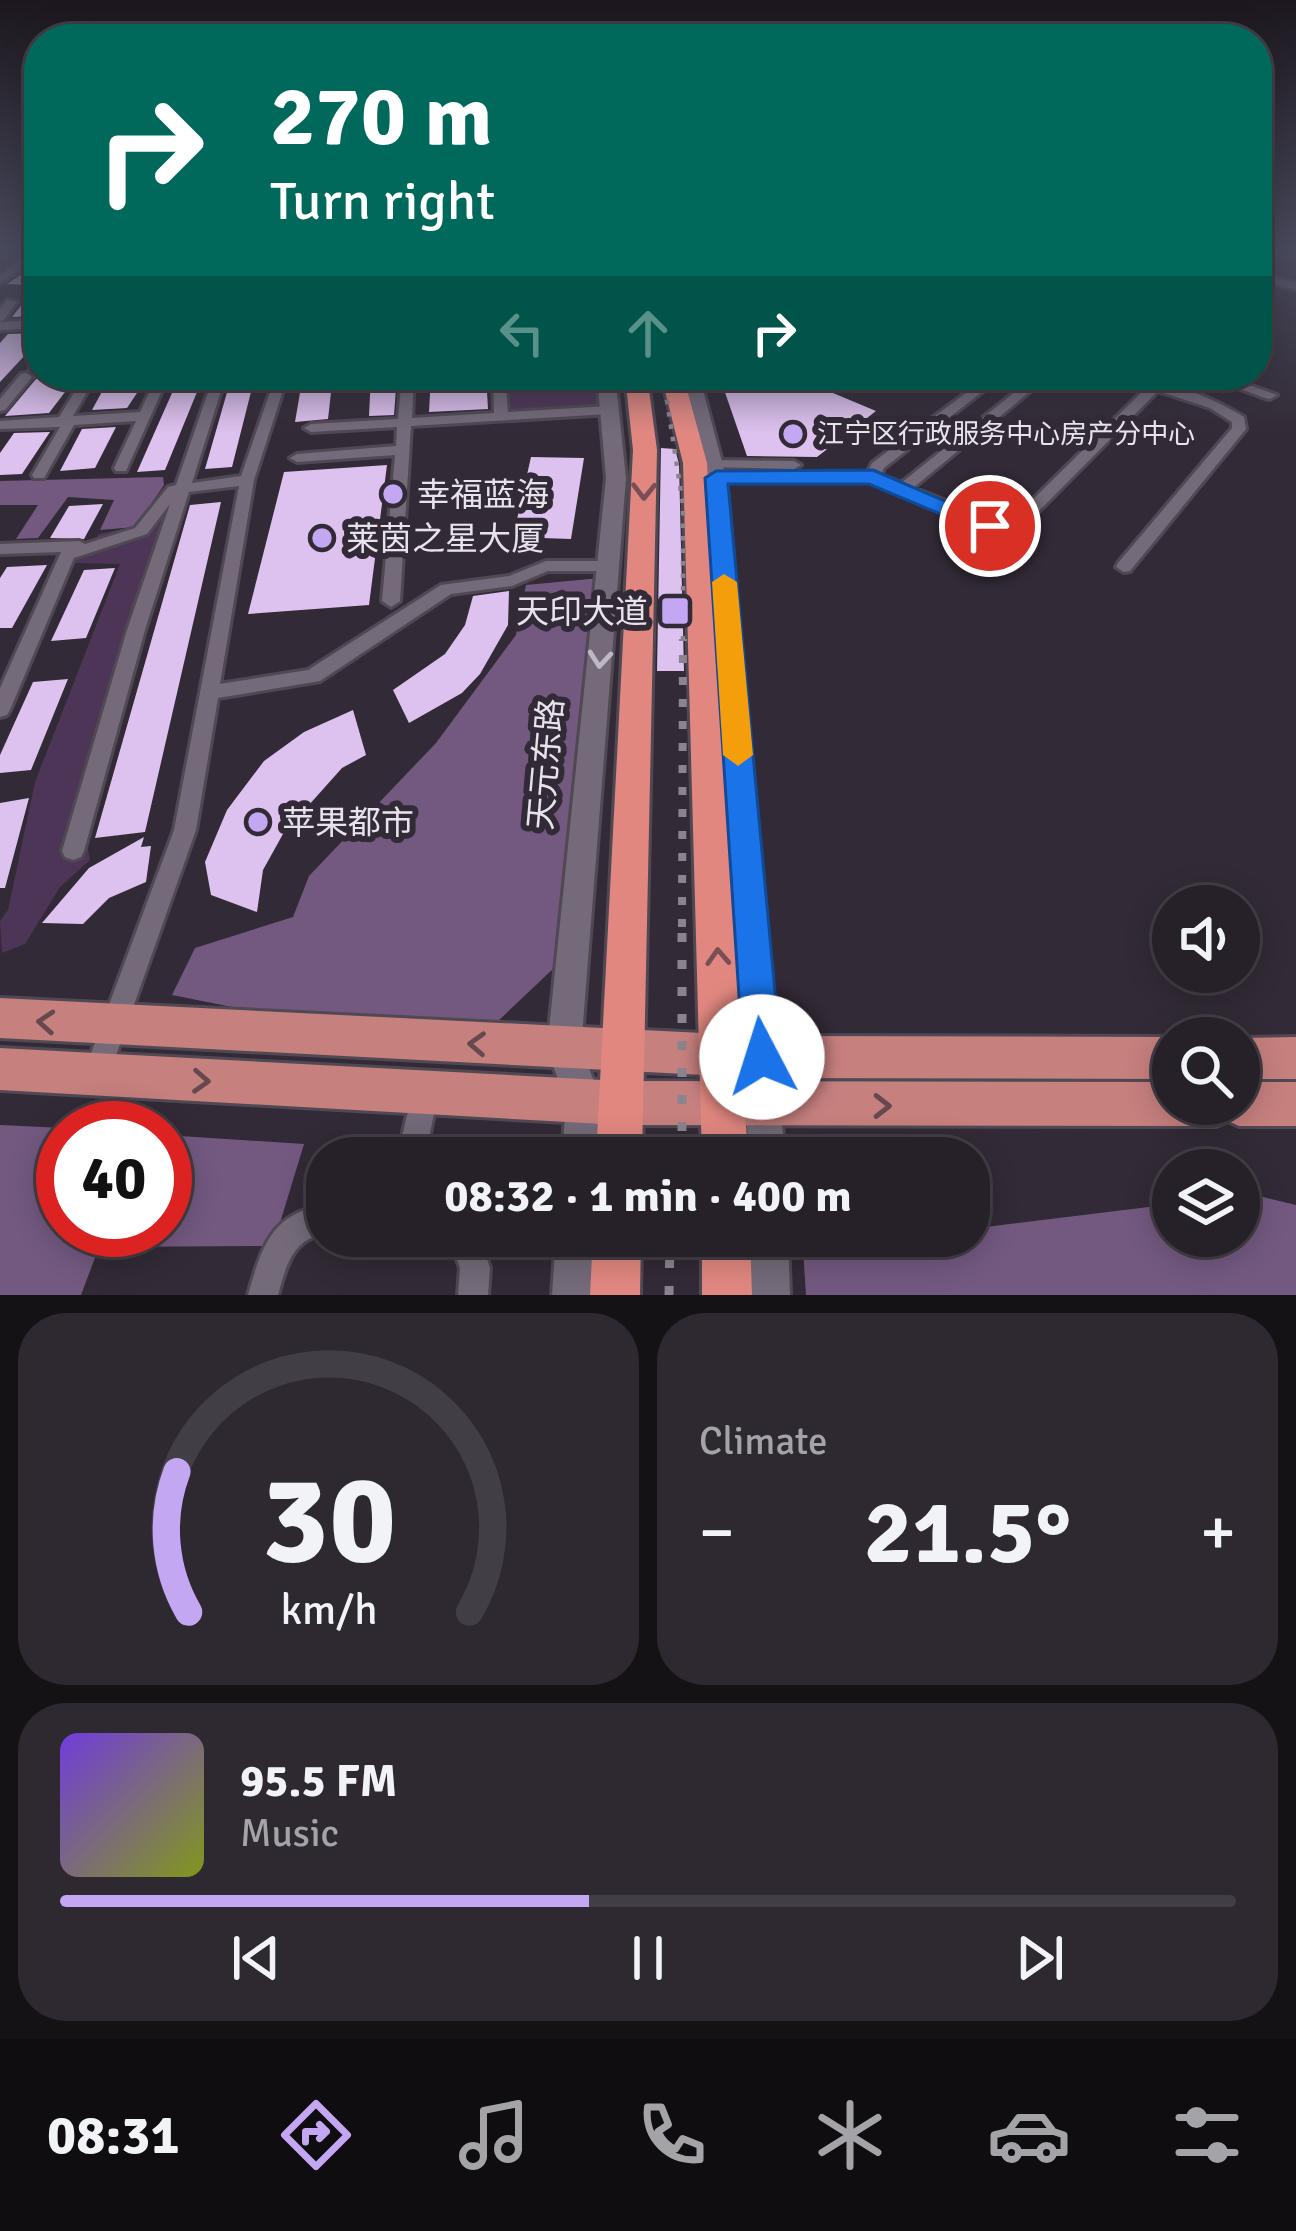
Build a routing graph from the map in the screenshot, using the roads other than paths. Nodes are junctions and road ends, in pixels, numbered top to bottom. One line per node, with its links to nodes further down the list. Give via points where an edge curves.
1 (24, 379): 18 (street)
2 (83, 390): 22 (street)
3 (156, 390): 20 (street)
4 (216, 390): 33 (street)
5 (277, 390): 32 (street)
6 (407, 390): 23 (street)
7 (500, 390): 21 (street)
8 (607, 390): 19 (street, 天元东路)
9 (637, 390): 46 (highway, 天元东路, one-way to 46, via 644,472)
10 (676, 390): 47 (highway, one-way to 10, via 695,463)
11 (694, 390): 29 (street)
12 (979, 390): 30 (street)
13 (1025, 390): 34 (street)
14 (1151, 390): 34 (street, via 1021,521 990,526)
15 (1166, 390): 38 (street, via 1229,412 1239,429)
16 (1254, 390): 17 (street)
17 (1270, 395)
18 (0, 406)
19 (609, 410): 21 (street); 37 (street, 天元东路, via 616,478)
20 (145, 416): 22 (street); 28 (street)
21 (501, 417): 23 (street)
22 (66, 423): 24 (street); 31 (street)
23 (405, 423): 25 (street); 26 (street)
24 (0, 425)
25 (311, 428)
26 (402, 451): 27 (street); 39 (street)
27 (297, 458)
28 (121, 468)
29 (714, 471): 30 (street); 47 (street)
30 (875, 471): 34 (street)
31 (39, 475)
32 (247, 480): 33 (street); 40 (street)
33 (187, 488): 35 (street, via 173,490 141,531); 42 (street)
34 (904, 488)
35 (89, 546): 36 (street); 41 (street, via 67,554)
36 (0, 549)
37 (608, 566): 40 (street, via 546,566 512,581 447,590 313,676); 45 (street, 天元东路, one-way to 45)
38 (1124, 567)
39 (391, 601)
40 (214, 692): 44 (street, via 185,830)
41 (0, 710)
42 (73, 851)
43 (0, 1018): 44 (main road, one-way to 43)
44 (117, 1027): 45 (main road, one-way to 44); 52 (street)
45 (564, 1049): 46 (main road); 54 (street, 天元东路)
46 (624, 1052): 47 (main road); 54 (highway, 天元东路)
47 (742, 1056): 48 (main road); 58 (street)
48 (1152, 1058)
49 (1260, 1058): 50 (main road)
50 (1296, 1058)
51 (0, 1069): 52 (main road)
52 (96, 1075): 53 (main road, one-way to 53)
53 (425, 1094): 54 (main road); 59 (street)
54 (602, 1102): 58 (main road); 60 (street, 天元东路); 61 (highway, 天元东路)
55 (1152, 1104): 58 (main road, one-way to 55)
56 (1260, 1104): 57 (main road)
57 (1296, 1104)
58 (745, 1106): 62 (highway); 63 (street)
59 (416, 1137)
60 (588, 1137)
61 (613, 1137)
62 (733, 1137)
63 (758, 1137)
64 (306, 1222): 71 (street, via 286,1233)
65 (472, 1257): 70 (street)
66 (574, 1257): 72 (street)
67 (616, 1257): 73 (highway)
68 (726, 1257): 74 (highway)
69 (769, 1257): 75 (street)
70 (473, 1294)
71 (263, 1295)
72 (572, 1295)
73 (615, 1295)
74 (727, 1295)
75 (770, 1295)

